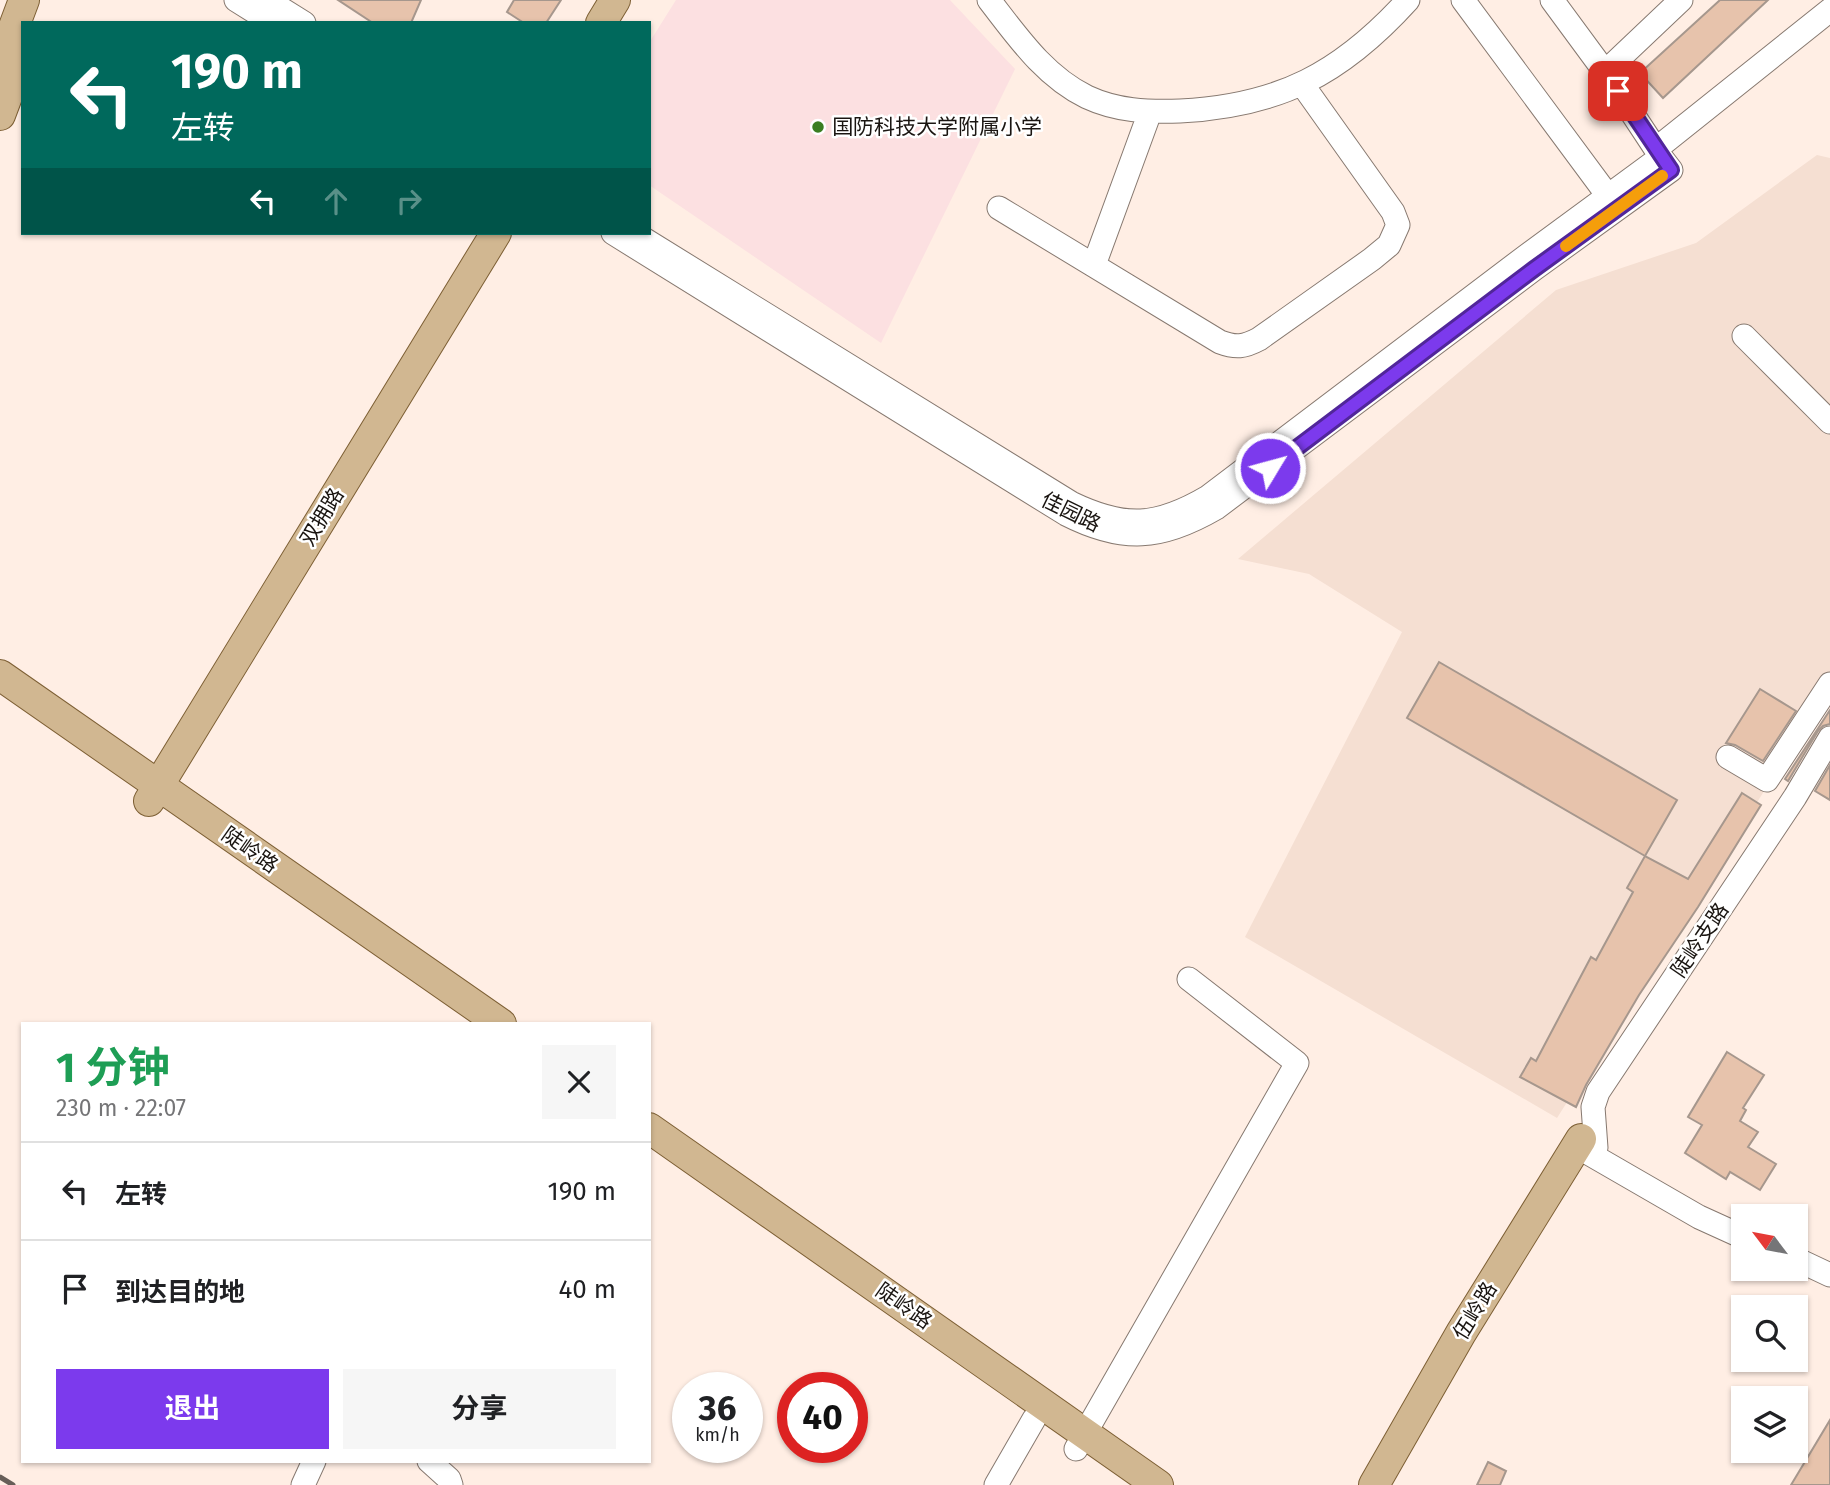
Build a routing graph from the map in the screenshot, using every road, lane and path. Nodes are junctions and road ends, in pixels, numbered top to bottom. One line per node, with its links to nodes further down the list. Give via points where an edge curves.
1 (24, 0): 19 (main road)
2 (43, 0): 13 (main road)
3 (236, 0): 14 (street)
4 (267, 0): 15 (street)
5 (615, 0): 16 (main road)
6 (637, 0): 17 (main road)
7 (989, 0): 22 (street, via 1032,55 1057,78 1114,108)
8 (1408, 0): 21 (street, via 1359,47)
9 (1464, 0): 25 (street)
10 (1552, 0): 20 (street)
11 (1681, 0): 20 (street)
12 (1830, 10): 24 (street, 佳园路)
13 (35, 21)
14 (270, 21)
15 (301, 21)
16 (602, 21)
17 (624, 21)
18 (21, 59): 23 (main road)
19 (0, 64)
20 (1605, 72): 24 (street)
21 (1302, 84): 22 (street, via 1245,104); 31 (street, via 1393,212 1398,225 1389,245 1259,339 1237,347 1220,342)
22 (1150, 112): 31 (street)
23 (0, 115)
24 (1659, 153): 25 (street, 佳园路)
25 (1613, 202): 29 (street, 佳园路, via 1216,508 1188,524 1140,534 1098,528 1066,514); 30 (street, 佳园路, via 1208,497 1182,513 1140,521 1104,517 1071,503)
26 (999, 208): 31 (street)
27 (472, 235): 39 (main road, 双拥路)
28 (495, 235): 39 (main road, 双拥路)
29 (616, 235)
30 (637, 235)
31 (1094, 265)
32 (1744, 336): 33 (street)
33 (1830, 422)
34 (0, 675): 39 (main road, 陡岭路)
35 (1830, 684): 38 (street, via 1767,780)
36 (0, 698): 39 (main road, 陡岭路)
37 (1830, 738): 44 (street, 陡岭支路, via 1598,1092)
38 (1728, 757)
39 (145, 788): 41 (main road, 陡岭路); 42 (main road, 陡岭路)
40 (1189, 979): 53 (street, via 1297,1063)
41 (465, 1022)
42 (498, 1022)
43 (651, 1129): 53 (main road, 陡岭路)
44 (1586, 1147): 46 (street); 47 (street, via 1699,1217); 61 (main road, 伍岭路, via 1461,1333); 62 (main road, 伍岭路)
45 (651, 1150): 52 (main road, 陡岭路)
46 (1731, 1223)
47 (1731, 1232)
48 (1808, 1255): 50 (street)
49 (1808, 1265): 51 (street)
50 (1830, 1265)
51 (1830, 1275)
52 (1034, 1419): 53 (main road, 陡岭路); 58 (street)
53 (1081, 1441): 59 (main road, 陡岭路); 60 (main road, 陡岭路)
54 (313, 1463): 56 (street)
55 (431, 1463): 57 (street)
56 (303, 1485)
57 (451, 1485)
58 (996, 1485)
59 (1129, 1485)
60 (1158, 1485)
61 (1374, 1485)
62 (1391, 1485)

